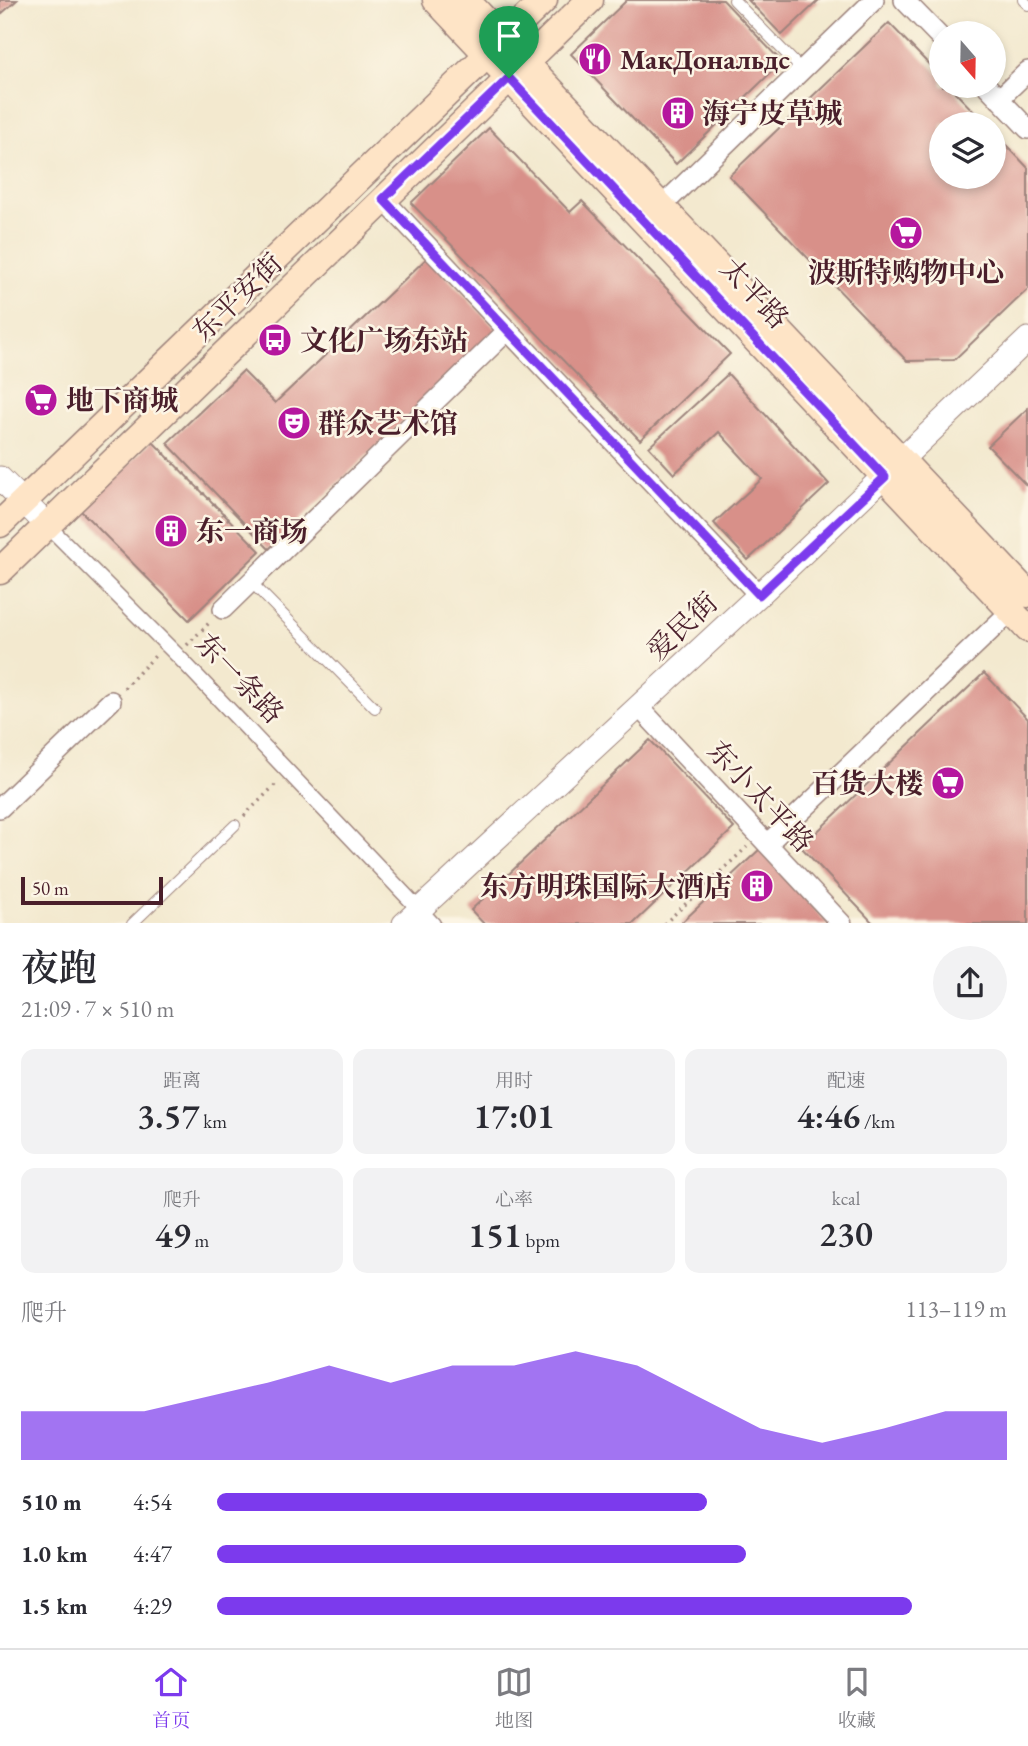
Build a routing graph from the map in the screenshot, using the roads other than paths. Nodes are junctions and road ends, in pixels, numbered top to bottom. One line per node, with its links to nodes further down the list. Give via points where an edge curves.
1 (436, 0): 11 (main road, 太平路)
2 (466, 0): 11 (main road, 太平路)
3 (544, 0): 11 (main road, 东平安街)
4 (590, 0): 12 (main road, 东平安街)
5 (734, 0): 13 (lane)
6 (874, 0): 13 (street)
7 (904, 0): 10 (street)
8 (1023, 0): 9 (lane)
9 (1028, 5)
10 (929, 26)
11 (495, 47): 12 (main road, 太平路); 24 (main road, 东平安街)
12 (517, 70): 18 (main road, 东平安街); 19 (main road, 太平路); 22 (main road, 太平路)
13 (802, 70): 19 (street)
14 (1028, 71): 15 (street)
15 (1006, 84)
16 (999, 98): 17 (street)
17 (1028, 129)
18 (383, 199): 20 (street); 26 (main road, 东平安街)
19 (662, 206): 22 (main road, 太平路)
20 (508, 330): 28 (street); 29 (street)
21 (1028, 340): 22 (street, 爱民街)
22 (893, 469): 29 (street, 爱民街); 31 (main road, 太平路)
23 (0, 478): 24 (street, 东一条路)
24 (22, 502): 25 (main road, 东平安街); 26 (street, 东一条路)
25 (0, 524)
26 (47, 525): 27 (main road, 东平安街); 38 (street, 东一条路, via 172,649)
27 (0, 571)
28 (251, 582): 30 (street); 34 (lane)
29 (759, 595): 33 (street, 爱民街)
30 (223, 609)
31 (1022, 611): 37 (street)
32 (111, 701): 35 (street)
33 (639, 707): 37 (street, 东小太平路); 38 (street, 爱民街)
34 (375, 708)
35 (0, 808)
36 (235, 825): 39 (lane)
37 (763, 840): 40 (street, 东小太平路)
38 (418, 919)
39 (132, 923)
40 (842, 923)

